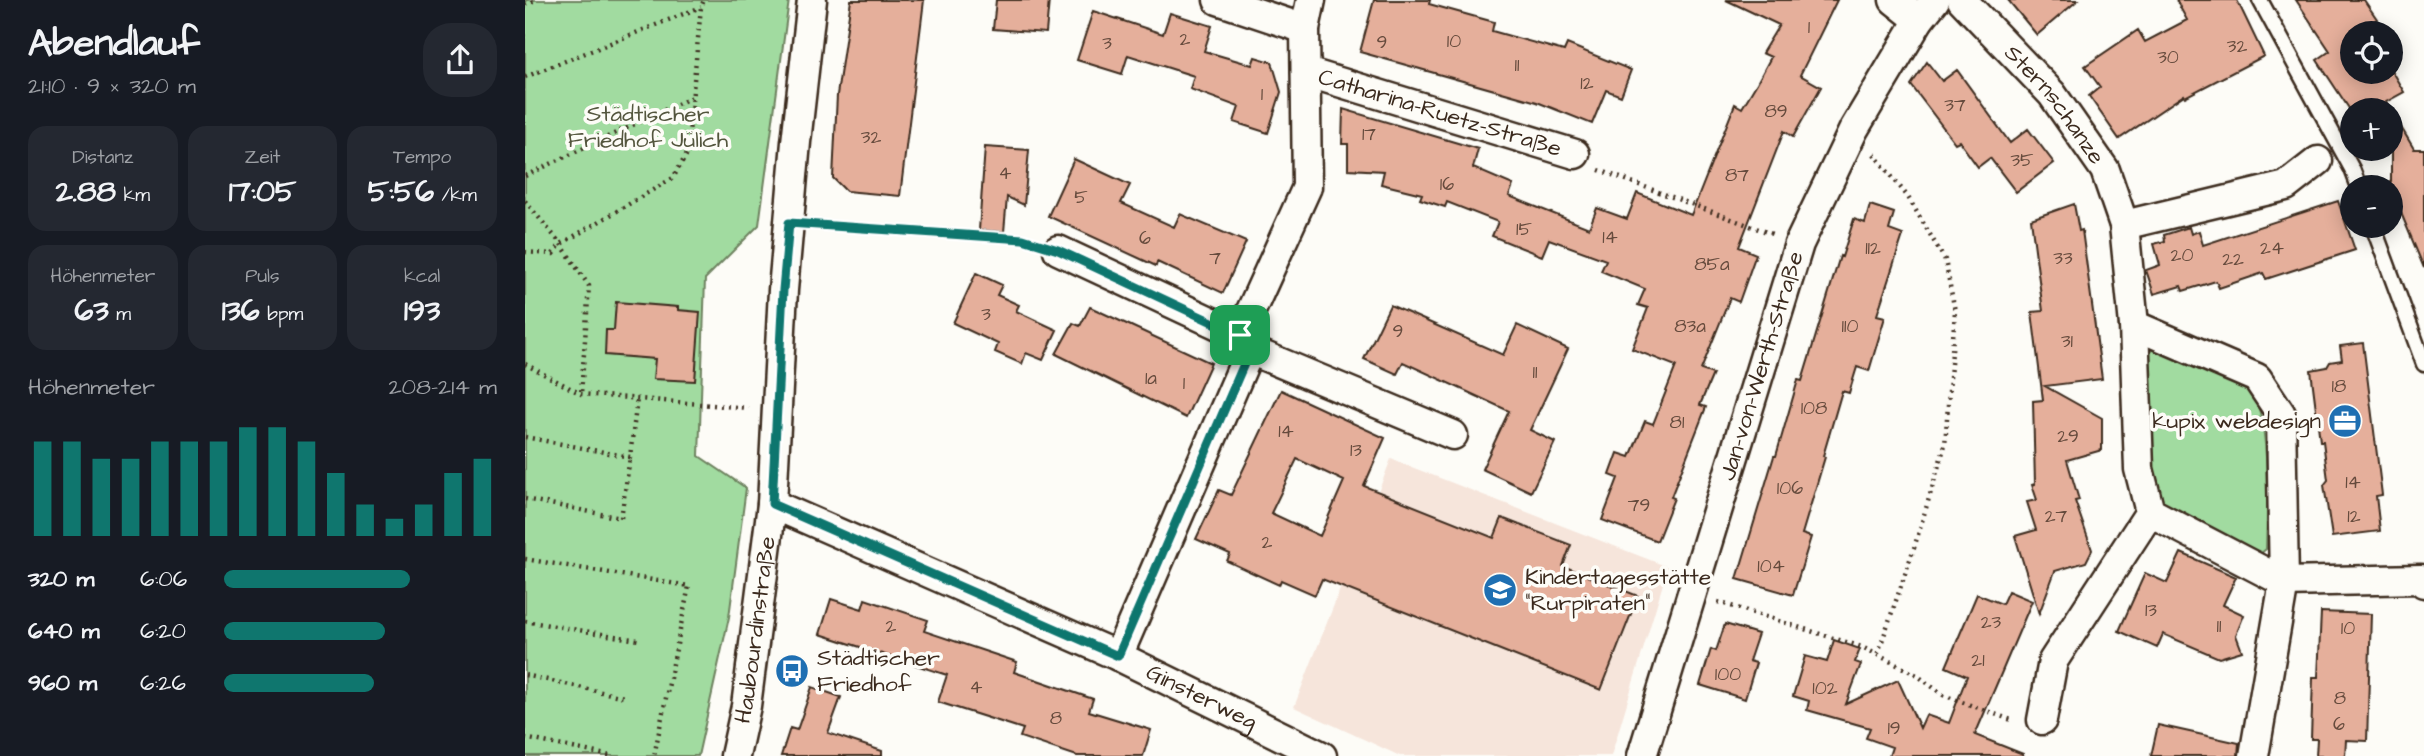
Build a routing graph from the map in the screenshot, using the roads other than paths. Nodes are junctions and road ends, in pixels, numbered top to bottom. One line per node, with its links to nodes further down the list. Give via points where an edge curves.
1 (812, 0): 20 (street, Haubourdinstraße, via 789,223)
2 (1218, 0): 8 (street)
3 (1311, 0): 8 (street)
4 (1894, 0): 7 (street)
5 (1962, 0): 13 (street, Sternschanze, via 2052,94 2105,170)
6 (2260, 0): 10 (lane)
7 (1927, 10): 28 (street, Jan-von-Werth-Straße, via 1854,129 1799,244)
8 (1305, 29): 9 (street)
9 (1306, 72): 11 (street, Catharina-Ruetz-Straße); 17 (street, via 1307,187)
10 (2327, 152): 12 (lane); 13 (street, via 2286,186)
11 (1575, 154)
12 (2354, 175)
13 (2124, 225): 16 (street, Sternschanze)
14 (2377, 238): 18 (lane)
15 (1058, 250): 17 (street)
16 (2134, 325): 21 (street, Sternschanze, via 2139,468); 22 (street, via 2257,378 2281,414)
17 (1245, 343): 19 (street); 24 (street)
18 (2424, 364)
19 (1453, 435)
20 (772, 504): 24 (street, Ginsterweg); 26 (street, Haubourdinstraße, via 746,706)
21 (2150, 512): 22 (street); 25 (street, via 2053,661)
22 (2284, 582): 23 (street, via 2421,579); 29 (street)
23 (2424, 583)
24 (1118, 656): 27 (street, Ginsterweg)
25 (2042, 720)
26 (735, 756)
27 (1322, 756)
28 (1642, 756)
29 (2254, 756)

